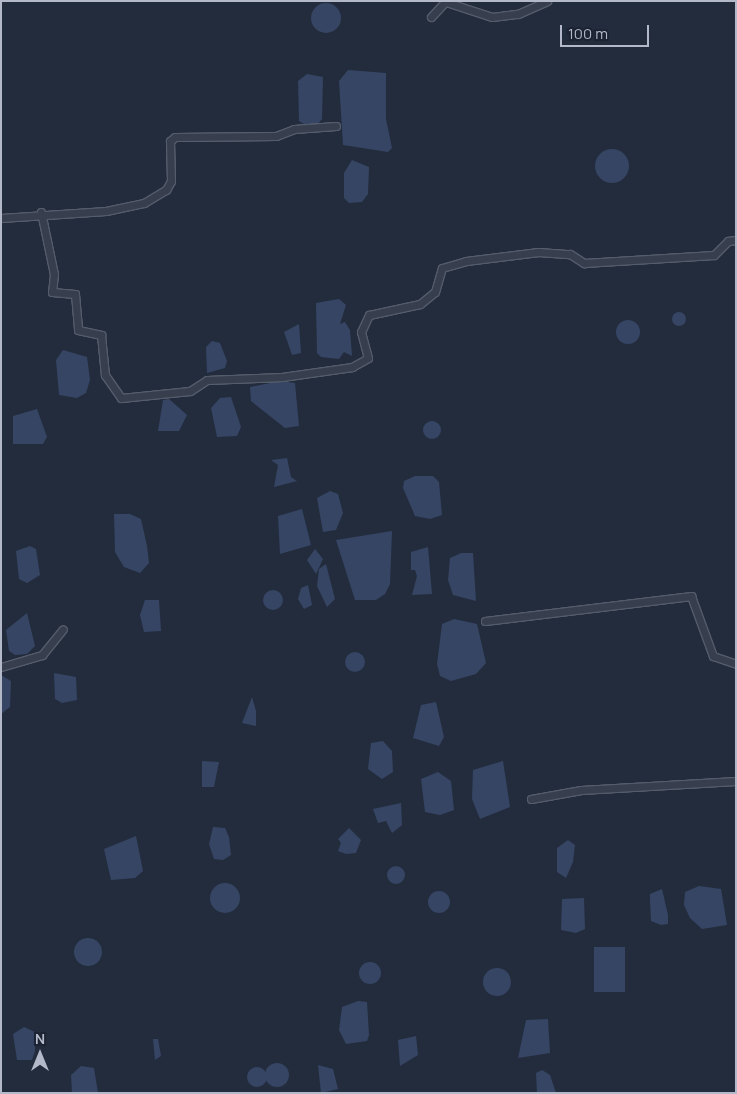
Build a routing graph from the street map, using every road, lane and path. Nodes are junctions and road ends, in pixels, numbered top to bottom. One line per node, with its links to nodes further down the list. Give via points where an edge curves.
1 (446, 1): 2 (street, via 492,17 518,14); 3 (street)
2 (547, 1)
3 (431, 17)
4 (336, 126): 5 (street, via 294,129 276,136 175,137 170,141 170,180 166,190 144,203 84,214)
5 (41, 212): 6 (street); 7 (street, via 54,274 52,292 76,294 78,330 101,335 105,375 122,398 190,391 207,380 282,377 352,367 368,358 361,332 369,315 420,304 435,292 442,268 466,261 538,252 570,254 584,263 714,255 728,241)
6 (1, 218)
7 (736, 240)
8 (485, 622): 10 (street, via 691,596 713,656)
9 (63, 629): 11 (street, via 42,655)
10 (736, 664)
11 (1, 667)
12 (736, 781): 13 (street, via 581,790)
13 (531, 799)

